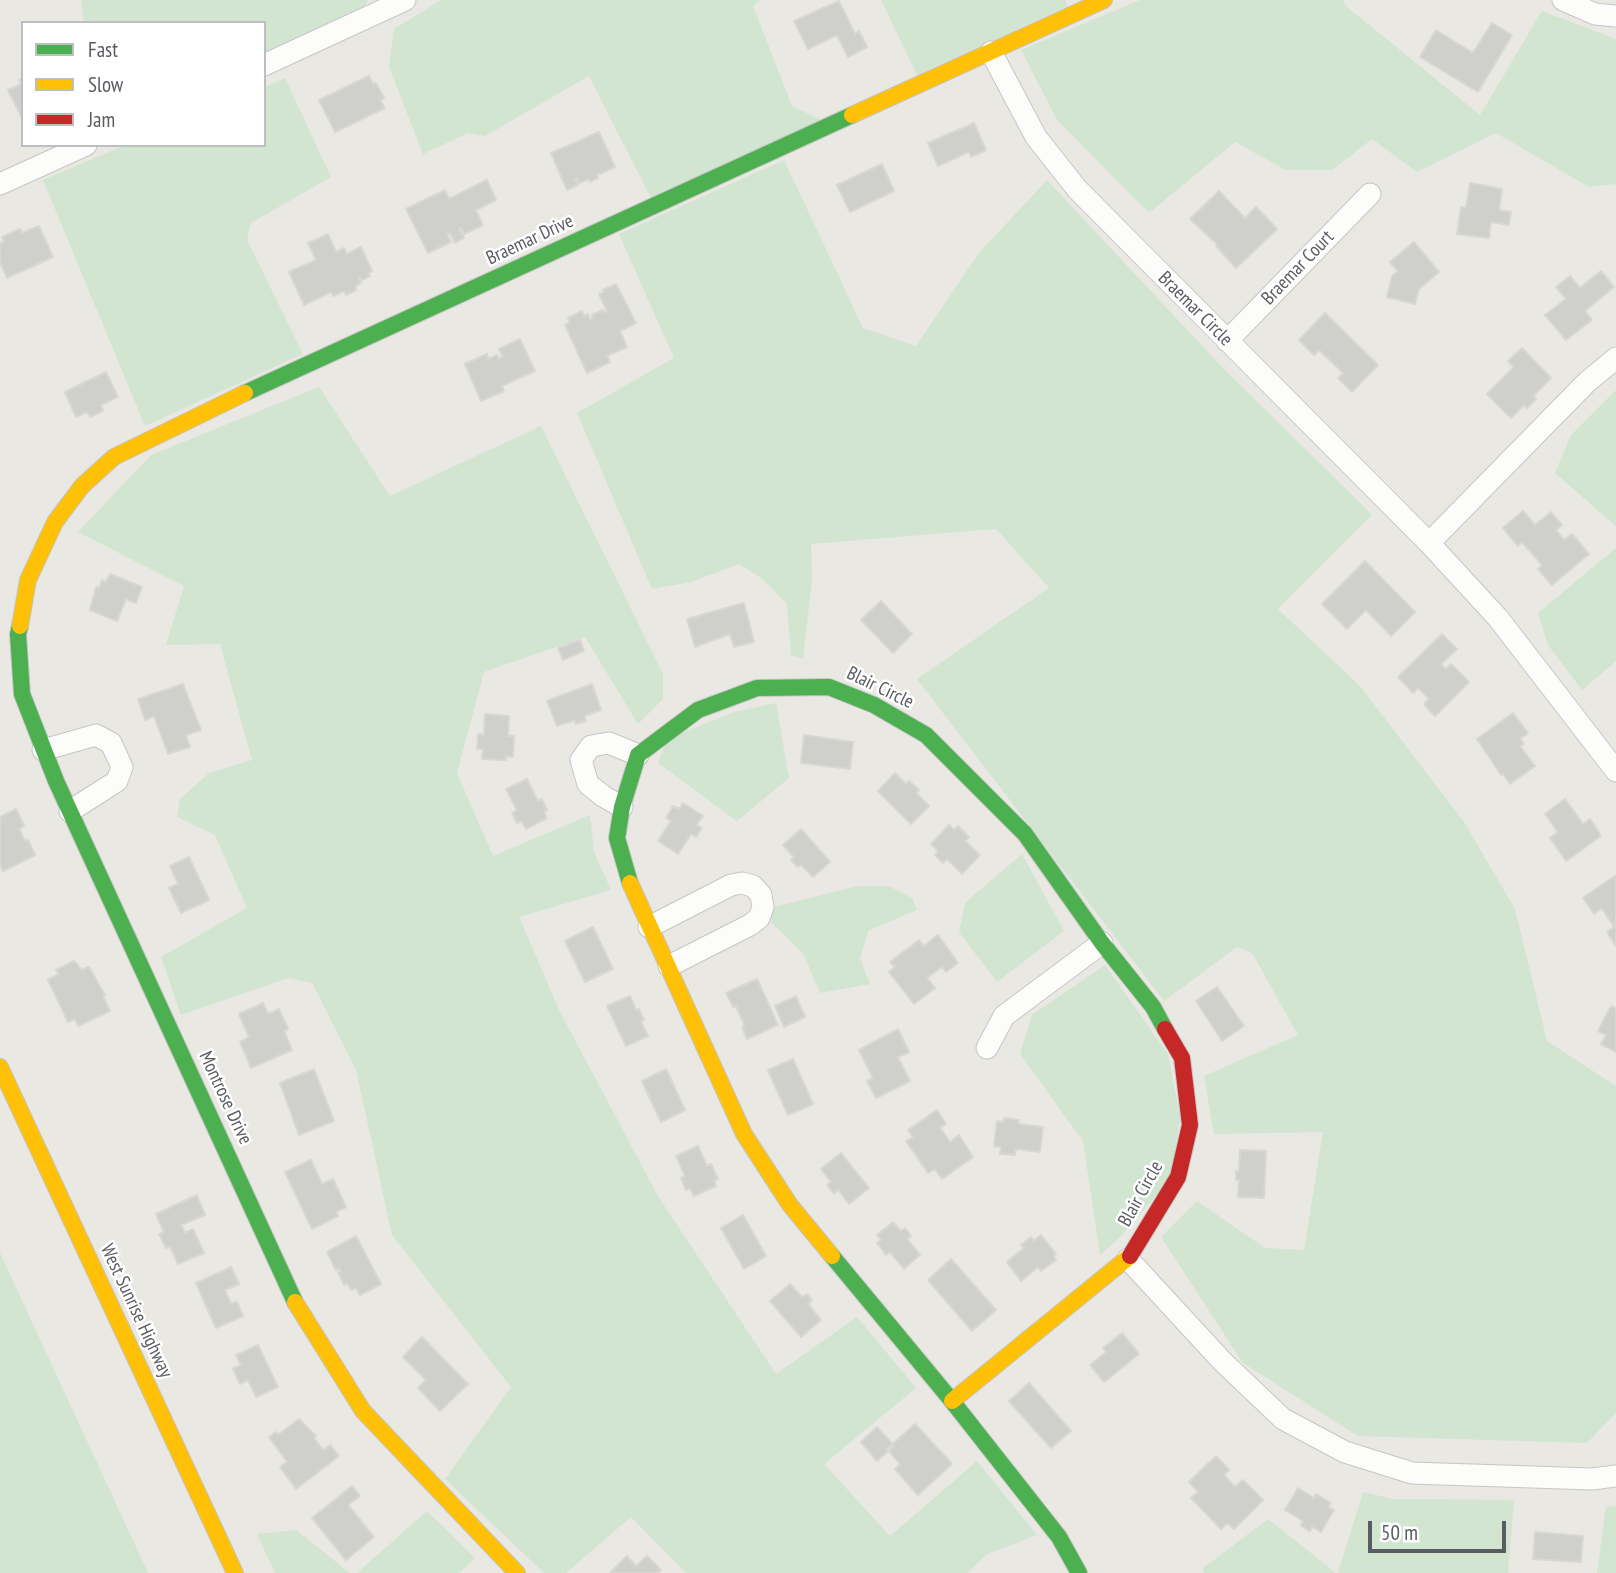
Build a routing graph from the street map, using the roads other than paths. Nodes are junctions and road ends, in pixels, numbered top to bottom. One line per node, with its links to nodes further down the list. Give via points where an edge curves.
1 (405, 0): 6 (street)
2 (1104, 0): 5 (street, Braemar Drive)
3 (1563, 0): 4 (street, via 1595,15)
4 (1616, 16)
5 (991, 52): 10 (street, Braemar Circle, via 1036,137 1077,189); 13 (street, Braemar Drive, via 192,417 114,457 82,486 55,522)
6 (266, 64)
7 (82, 147): 8 (street)
8 (0, 184)
9 (1370, 194): 10 (street, Braemar Court)
10 (1227, 341): 12 (street, Braemar Circle)
11 (1616, 358): 12 (street)
12 (1429, 543): 16 (street, Braemar Circle, via 1498,618)
13 (28, 580): 14 (street, Montrose Drive, via 18,634 22,694)
14 (43, 750): 18 (street, Montrose Drive); 18 (street, via 96,735 111,743 122,767 117,781)
15 (638, 755): 17 (street); 17 (street, via 609,743 591,746 581,760 588,784); 20 (street, Blair Circle, via 698,710 757,688 829,687 840,691 926,735 1025,834)
16 (1616, 771)
17 (622, 807): 19 (street, via 617,838)
18 (70, 811): 28 (street, Montrose Drive, via 294,1300 363,1411)
19 (649, 927): 21 (street); 21 (street, via 731,885 753,886 761,895 759,918 750,925)
20 (1102, 943): 22 (street, via 1004,1016); 24 (street, Blair Circle, via 1153,1007 1182,1058 1190,1125 1178,1177)
21 (669, 966): 25 (street, via 744,1134 790,1205)
22 (987, 1048)
23 (0, 1067): 27 (street, West Sunrise Highway)
24 (1128, 1259): 25 (street, Blair Circle); 26 (street, via 1222,1362 1283,1419 1345,1452 1412,1473)
25 (952, 1401): 29 (street, via 1059,1537)
26 (1616, 1476)
27 (234, 1573)
28 (517, 1573)
29 (1079, 1573)

